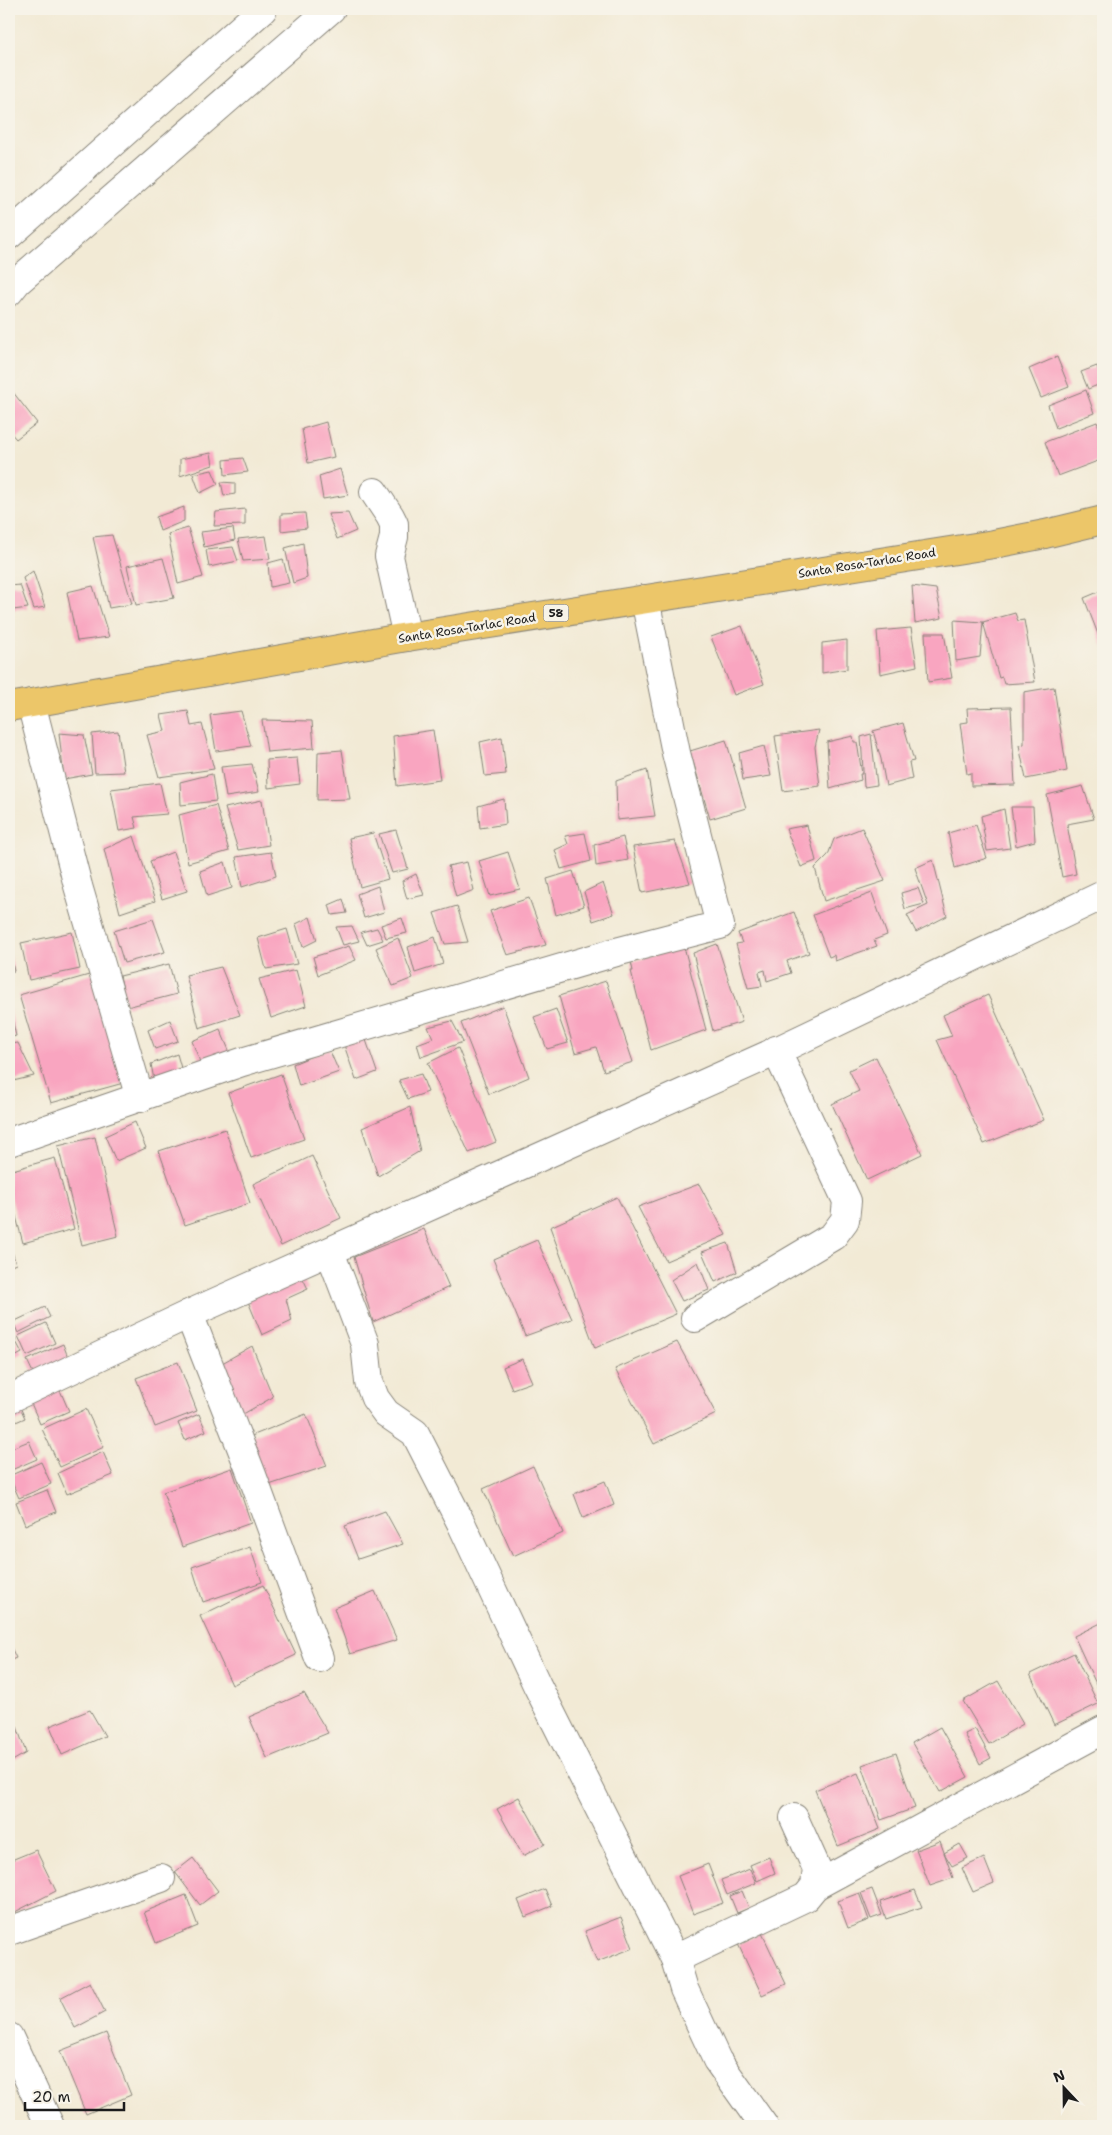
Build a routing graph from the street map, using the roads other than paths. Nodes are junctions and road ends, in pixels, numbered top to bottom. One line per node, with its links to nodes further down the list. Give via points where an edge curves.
1 (262, 9): 3 (street)
2 (331, 9): 4 (street)
3 (9, 235)
4 (12, 283)
5 (374, 492): 8 (street, via 394,524 389,556)
6 (1103, 520): 7 (highway, Santa Rosa-Tarlac Road / 58, via 994,544)
7 (645, 598): 8 (highway, Santa Rosa-Tarlac Road / 58); 12 (street, via 676,752 720,925 616,952 242,1062)
8 (407, 637): 9 (highway, Santa Rosa-Tarlac Road / 58)
9 (20, 705): 12 (street, via 78,886)
10 (1103, 895): 11 (street)
11 (776, 1050): 14 (street); 16 (street, via 847,1201 845,1220 833,1236)
12 (140, 1098): 13 (street)
13 (9, 1142)
14 (330, 1252): 15 (street); 24 (street, via 365,1344 369,1382 375,1398 386,1413 415,1433 550,1712)
15 (188, 1314): 17 (street); 18 (street, via 252,1475)
16 (694, 1318)
17 (9, 1399)
18 (319, 1658)
19 (1103, 1730): 22 (street)
20 (794, 1818): 22 (street, via 817,1869)
21 (161, 1878): 23 (street)
22 (815, 1886): 24 (street, via 806,1897)
23 (9, 1931)
24 (675, 1959): 27 (street, via 684,1989 717,2060)
25 (9, 2037): 26 (street)
26 (50, 2126)
27 (764, 2126)

